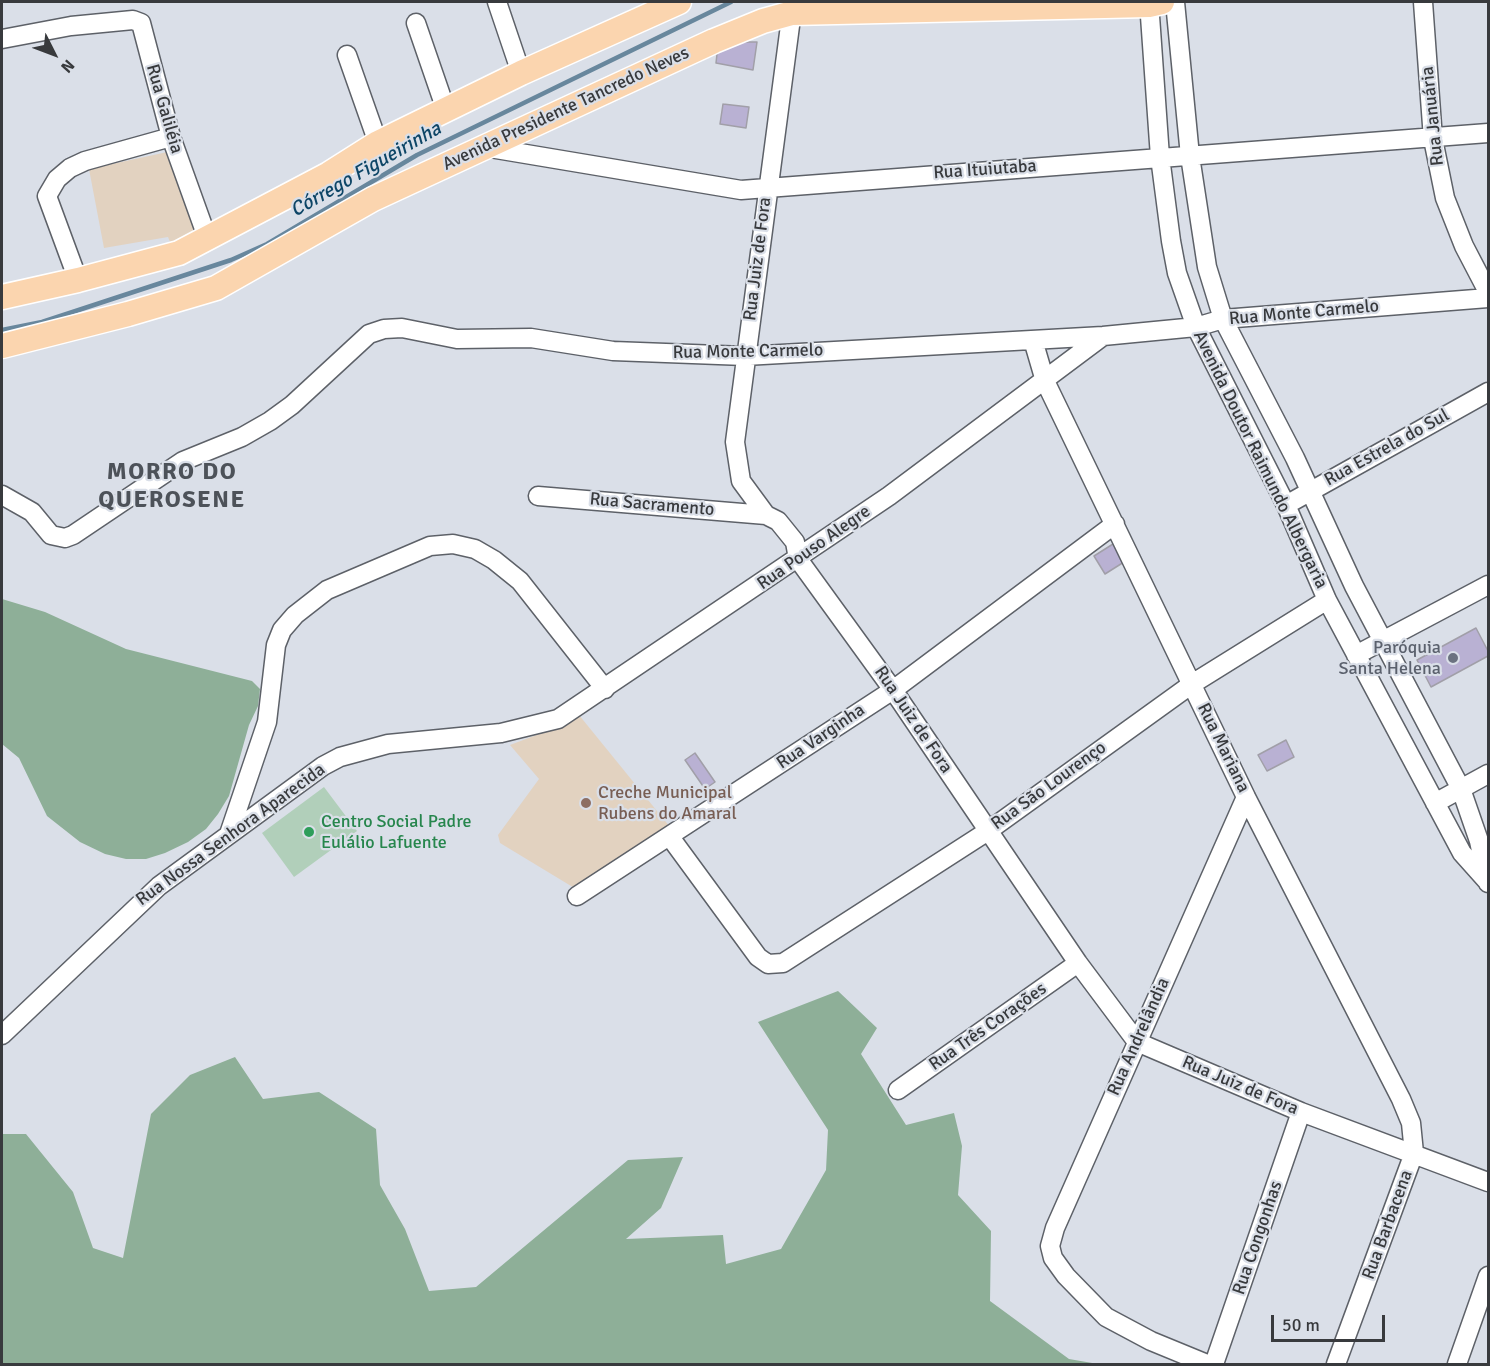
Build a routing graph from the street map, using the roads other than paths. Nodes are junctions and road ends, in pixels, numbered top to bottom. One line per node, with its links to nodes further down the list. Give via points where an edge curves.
1 (496, 2): 10 (street)
2 (1175, 2): 17 (street, Avenida Doutor Raimundo Albergaria)
3 (1423, 2): 14 (street, Rua Januária)
4 (1153, 3): 6 (main road, Avenida Presidente Tancredo Neves); 18 (street, Avenida Doutor Raimundo Albergaria)
5 (670, 4): 10 (main road)
6 (793, 7): 16 (main road, Avenida Presidente Tancredo Neves); 19 (street, Rua Juiz de Fora)
7 (416, 23): 11 (street)
8 (2, 39): 13 (street, Rua Galiléia, via 92,24 133,20 141,24)
9 (347, 55): 15 (street)
10 (521, 73): 11 (main road)
11 (446, 110): 15 (main road)
12 (1488, 133): 14 (street, Rua Ituiutaba)
13 (171, 137): 20 (street, Rua Galiléia); 21 (street, via 85,161 57,179 47,196)
14 (1433, 139): 17 (street, Rua Ituiutaba); 22 (street, Rua Januária, via 1445,198)
15 (378, 142): 20 (main road, via 329,174)
16 (484, 147): 19 (street, Rua Ituiutaba, via 698,184 741,190); 29 (main road, Avenida Presidente Tancredo Neves, via 373,199 216,288)
17 (1190, 156): 18 (street, Rua Ituiutaba); 25 (street, Avenida Doutor Raimundo Albergaria, via 1207,267)
18 (1160, 157): 19 (street, Rua Ituiutaba); 26 (street, Avenida Doutor Raimundo Albergaria, via 1177,273)
19 (767, 188): 30 (street, Rua Juiz de Fora)
20 (208, 240): 21 (main road, via 179,253)
21 (78, 280): 23 (main road)
22 (1488, 292)
23 (2, 297)
24 (1488, 298): 25 (street, Rua Monte Carmelo)
25 (1223, 319): 26 (street, Rua Monte Carmelo); 33 (street, Avenida Doutor Raimundo Albergaria)
26 (1196, 327): 27 (street, Rua Monte Carmelo); 36 (street, Avenida Doutor Raimundo Albergaria)
27 (1103, 336): 28 (street, Rua Monte Carmelo); 31 (street, Rua Pouso Alegre)
28 (1033, 340): 30 (street, Rua Monte Carmelo); 31 (street, Rua Mariana)
29 (2, 346)
30 (745, 356): 34 (street, Rua Monte Carmelo, via 613,351 531,338 457,339 402,328 384,329 369,334 270,421 183,461 73,535 51,535 32,512); 37 (street, Rua Juiz de Fora, via 735,442 741,481)
31 (1045, 381): 38 (street, Rua Mariana); 39 (street, Rua Pouso Alegre)
32 (1488, 392): 33 (street, Rua Estrela do Sul)
33 (1310, 490): 36 (street, Rua Estrela do Sul); 42 (street, Avenida Doutor Raimundo Albergaria)
34 (2, 495)
35 (538, 496): 37 (street, Rua Sacramento)
36 (1286, 505): 41 (street, Avenida Doutor Raimundo Albergaria)
37 (766, 515): 39 (street, Rua Juiz de Fora, via 778,521 795,542)
38 (1115, 524): 44 (street, Rua Mariana); 46 (street, Rua Varginha)
39 (798, 559): 45 (street, Rua Pouso Alegre); 46 (street, Rua Juiz de Fora)
40 (1488, 585): 42 (street)
41 (1327, 600): 43 (street, Avenida Doutor Raimundo Albergaria); 44 (street, Rua São Lourenço)
42 (1383, 643): 43 (street); 49 (street, Avenida Doutor Raimundo Albergaria)
43 (1356, 655): 51 (street, Avenida Doutor Raimundo Albergaria)
44 (1192, 684): 50 (street, Rua Mariana); 52 (street, Rua São Lourenço)
45 (605, 689): 47 (street, Rua Pouso Alegre, via 558,719); 53 (street, via 520,581 475,549 453,544 430,546 327,590 282,630 276,645 267,722)
46 (893, 690): 52 (street, Rua Juiz de Fora); 54 (street, Rua Varginha)
47 (509, 731): 53 (street, Rua Nossa Senhora Aparecida, via 388,744 340,757)
48 (1488, 774): 49 (street)
49 (1461, 789): 51 (street); 55 (street, Avenida Doutor Raimundo Albergaria)
50 (1246, 797): 59 (street, Rua Andrelândia); 62 (street, Rua Mariana, via 1401,1099 1413,1131)
51 (1435, 803): 55 (street, Avenida Doutor Raimundo Albergaria, via 1462,853)
52 (988, 831): 54 (street, Rua São Lourenço, via 783,963 768,964 758,957); 57 (street, Rua Juiz de Fora)
53 (229, 834): 58 (street, Rua Nossa Senhora Aparecida, via 132,909)
54 (670, 837): 56 (street, Rua Varginha)
55 (1488, 882)
56 (577, 896)
57 (1078, 963): 59 (street, Rua Juiz de Fora); 60 (street, Rua Três Corações)
58 (2, 1035)
59 (1137, 1042): 61 (street, Rua Juiz de Fora); 65 (street, Rua Andrelândia, via 1050,1246 1066,1276 1106,1317)
60 (898, 1090)
61 (1301, 1112): 62 (street, Rua Juiz de Fora); 66 (street, Rua Congonhas)
62 (1414, 1153): 63 (street, Rua Juiz de Fora); 67 (street, Rua Barbacena)
63 (1488, 1182)
64 (1488, 1276): 68 (street)
65 (1207, 1365)
66 (1214, 1365)
67 (1336, 1365)
68 (1457, 1365)

